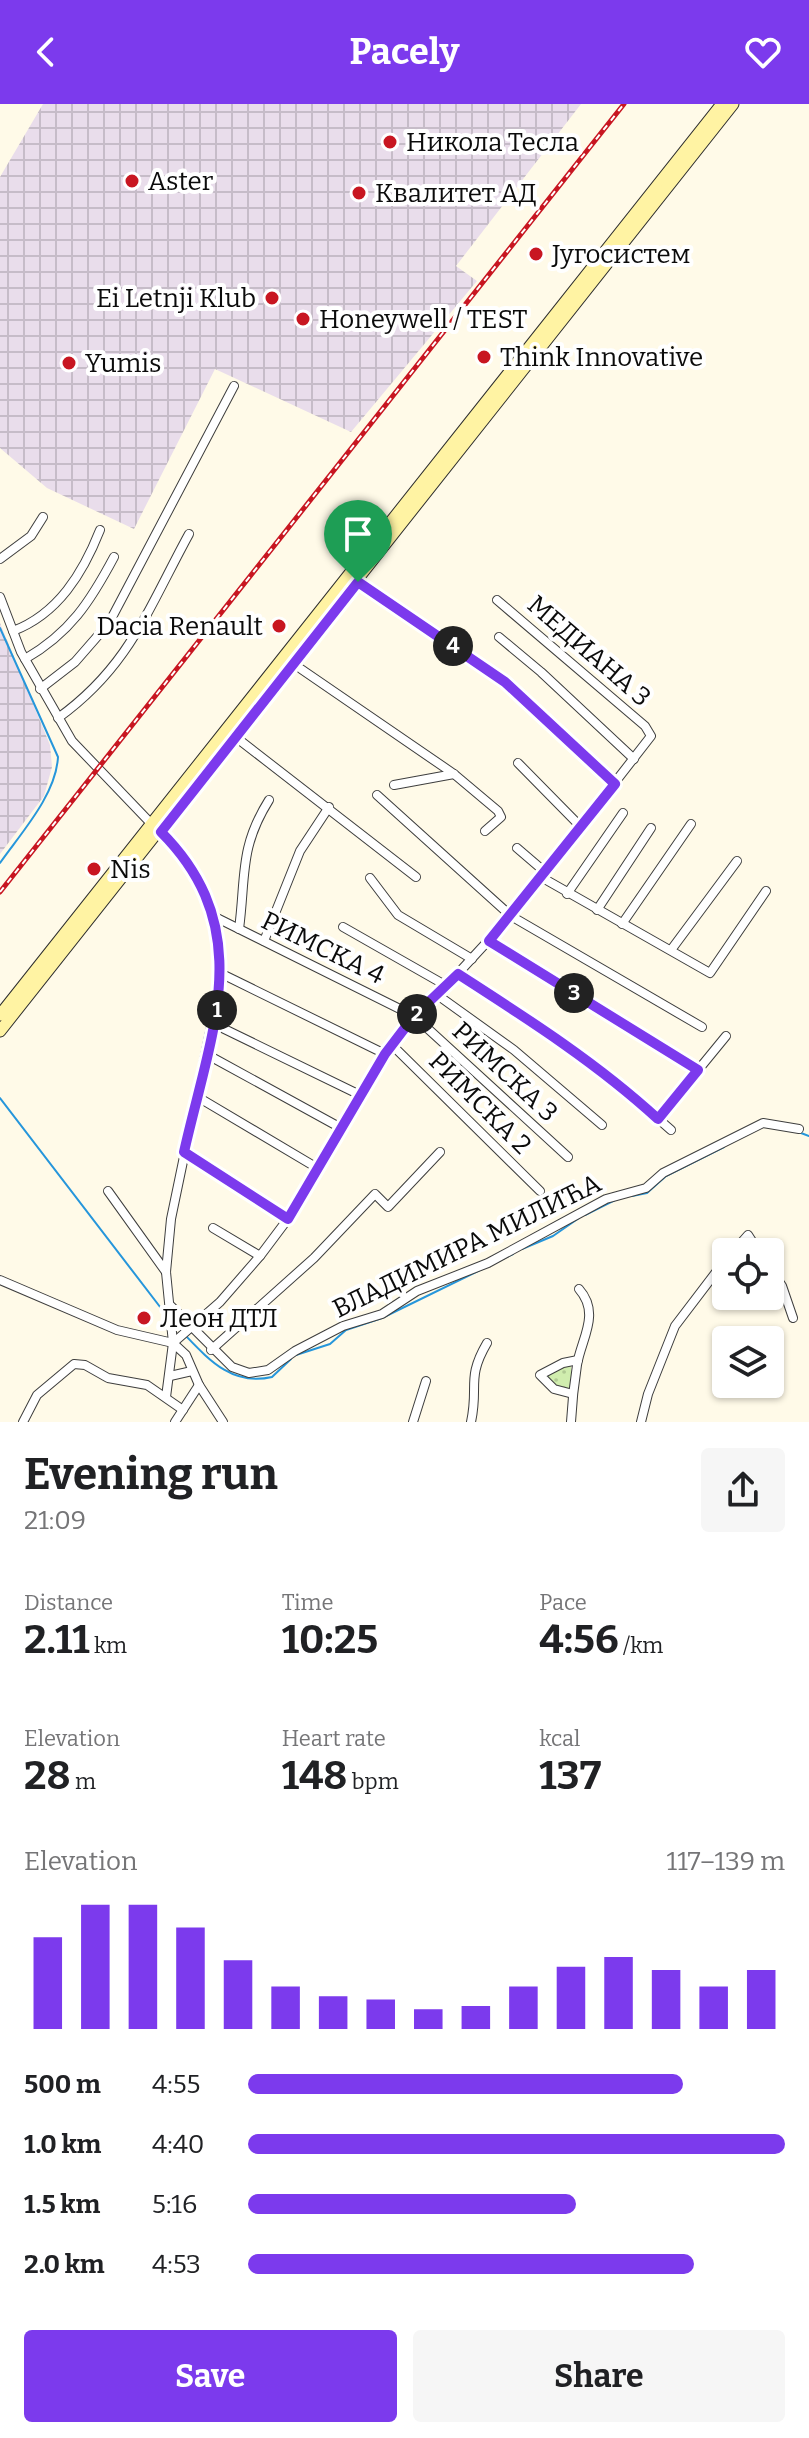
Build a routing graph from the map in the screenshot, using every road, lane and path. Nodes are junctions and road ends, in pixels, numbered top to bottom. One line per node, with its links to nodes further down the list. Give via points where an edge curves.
1 (722, 104): 30 (main road)
2 (733, 104): 9 (main road)
3 (234, 386): 16 (street, via 109,623 75,662)
4 (43, 517): 8 (street, via 31,536)
5 (100, 530): 12 (street, via 66,592 48,612)
6 (189, 534): 17 (street, via 113,671)
7 (114, 557): 14 (street, via 79,616 53,643)
8 (0, 559)
9 (358, 582): 22 (street, via 505,682); 30 (main road)
10 (0, 597): 12 (street)
11 (497, 600): 19 (street, МЕДИАНА 3, via 634,716 651,736)
12 (13, 631): 14 (street)
13 (499, 637): 19 (street)
14 (25, 659): 16 (street)
15 (301, 669): 21 (street)
16 (40, 689): 17 (street)
17 (58, 718): 30 (street, via 78,750)
18 (242, 742): 26 (street)
19 (634, 759): 22 (street)
20 (518, 763): 29 (street)
21 (454, 774): 23 (street); 32 (street, via 501,814)
22 (615, 784): 29 (street)
23 (394, 785)
24 (377, 795): 42 (street)
25 (269, 800): 45 (street, via 245,851)
26 (329, 807): 36 (street); 46 (street, via 300,851)
27 (623, 813): 39 (street)
28 (691, 824): 43 (street)
29 (580, 826): 35 (street)
30 (157, 828): 41 (street, via 198,876); 54 (main road); 58 (main road)
31 (651, 828): 40 (street)
32 (485, 831)
33 (517, 848): 35 (street)
34 (737, 861): 48 (street)
35 (543, 875): 39 (street); 42 (street)
36 (416, 877)
37 (370, 878): 49 (street, via 398,915)
38 (766, 891): 48 (street, via 710,973)
39 (567, 894): 40 (street)
40 (597, 910): 43 (street)
41 (213, 916): 45 (street, РИМСКА 4); 50 (street)
42 (511, 916): 47 (street); 57 (street)
43 (622, 924): 48 (street)
44 (343, 927): 52 (street)
45 (239, 929): 46 (street, РИМСКА 4)
46 (264, 941): 55 (street, РИМСКА 4)
47 (489, 941): 49 (street); 63 (street)
48 (671, 950)
49 (472, 959): 51 (street)
50 (222, 974): 56 (street); 62 (street)
51 (458, 974): 52 (street); 66 (street, via 545,1030)
52 (445, 985): 53 (street)
53 (436, 994): 55 (street); 67 (street, via 514,1050)
54 (0, 1015)
55 (414, 1016): 60 (street); 73 (street, РИМСКА 3)
56 (214, 1024): 61 (street); 64 (street)
57 (702, 1027)
58 (0, 1031)
59 (726, 1036): 63 (street)
60 (392, 1045): 62 (street); 76 (street, РИМСКА 2)
61 (206, 1054): 65 (street); 68 (street)
62 (385, 1054): 64 (street)
63 (698, 1070): 66 (street)
64 (360, 1095): 68 (street)
65 (196, 1096): 71 (street); 74 (street)
66 (658, 1119): 70 (street)
67 (602, 1125)
68 (341, 1128): 74 (street)
69 (799, 1129): 90 (street, ВЛАДИМИРА МИЛИЋА, via 763,1123 663,1173 646,1188 606,1199 488,1263 417,1291 382,1314 343,1326 268,1370 237,1370)
70 (671, 1130)
71 (184, 1152): 77 (street); 80 (street)
72 (440, 1152): 90 (street, via 388,1207 375,1194 314,1258)
73 (568, 1157)
74 (319, 1169): 77 (street)
75 (108, 1191): 80 (street)
76 (540, 1191)
77 (288, 1219): 79 (street)
78 (213, 1228): 79 (street)
79 (260, 1256): 87 (street)
80 (166, 1272): 85 (street)
81 (712, 1277): 105 (street, via 675,1326)
82 (0, 1280): 88 (street, via 117,1330)
83 (579, 1289): 91 (street, via 589,1319)
84 (784, 1292): 86 (street)
85 (171, 1306): 87 (street, ВЛАДИМИРА МИЛИЋА); 88 (street)
86 (793, 1318)
87 (187, 1333): 88 (street); 90 (street, ВЛАДИМИРА МИЛИЋА)
88 (173, 1343): 92 (street, via 186,1355); 93 (street)
89 (487, 1343): 103 (street, via 472,1370 476,1389)
90 (211, 1350)
91 (578, 1360): 96 (street); 96 (street, via 540,1375 554,1389)
92 (192, 1371): 93 (street); 95 (street)
93 (170, 1376): 97 (street)
94 (426, 1381): 102 (street)
95 (199, 1385): 98 (street); 99 (street)
96 (573, 1394): 104 (street)
97 (166, 1397): 98 (street); 100 (street, via 137,1382 108,1378 74,1364 37,1395)
98 (183, 1410): 101 (street)
99 (220, 1421)
100 (23, 1422)
101 (175, 1422)
102 (413, 1422)
103 (471, 1422)
104 (571, 1422)
105 (641, 1422)

